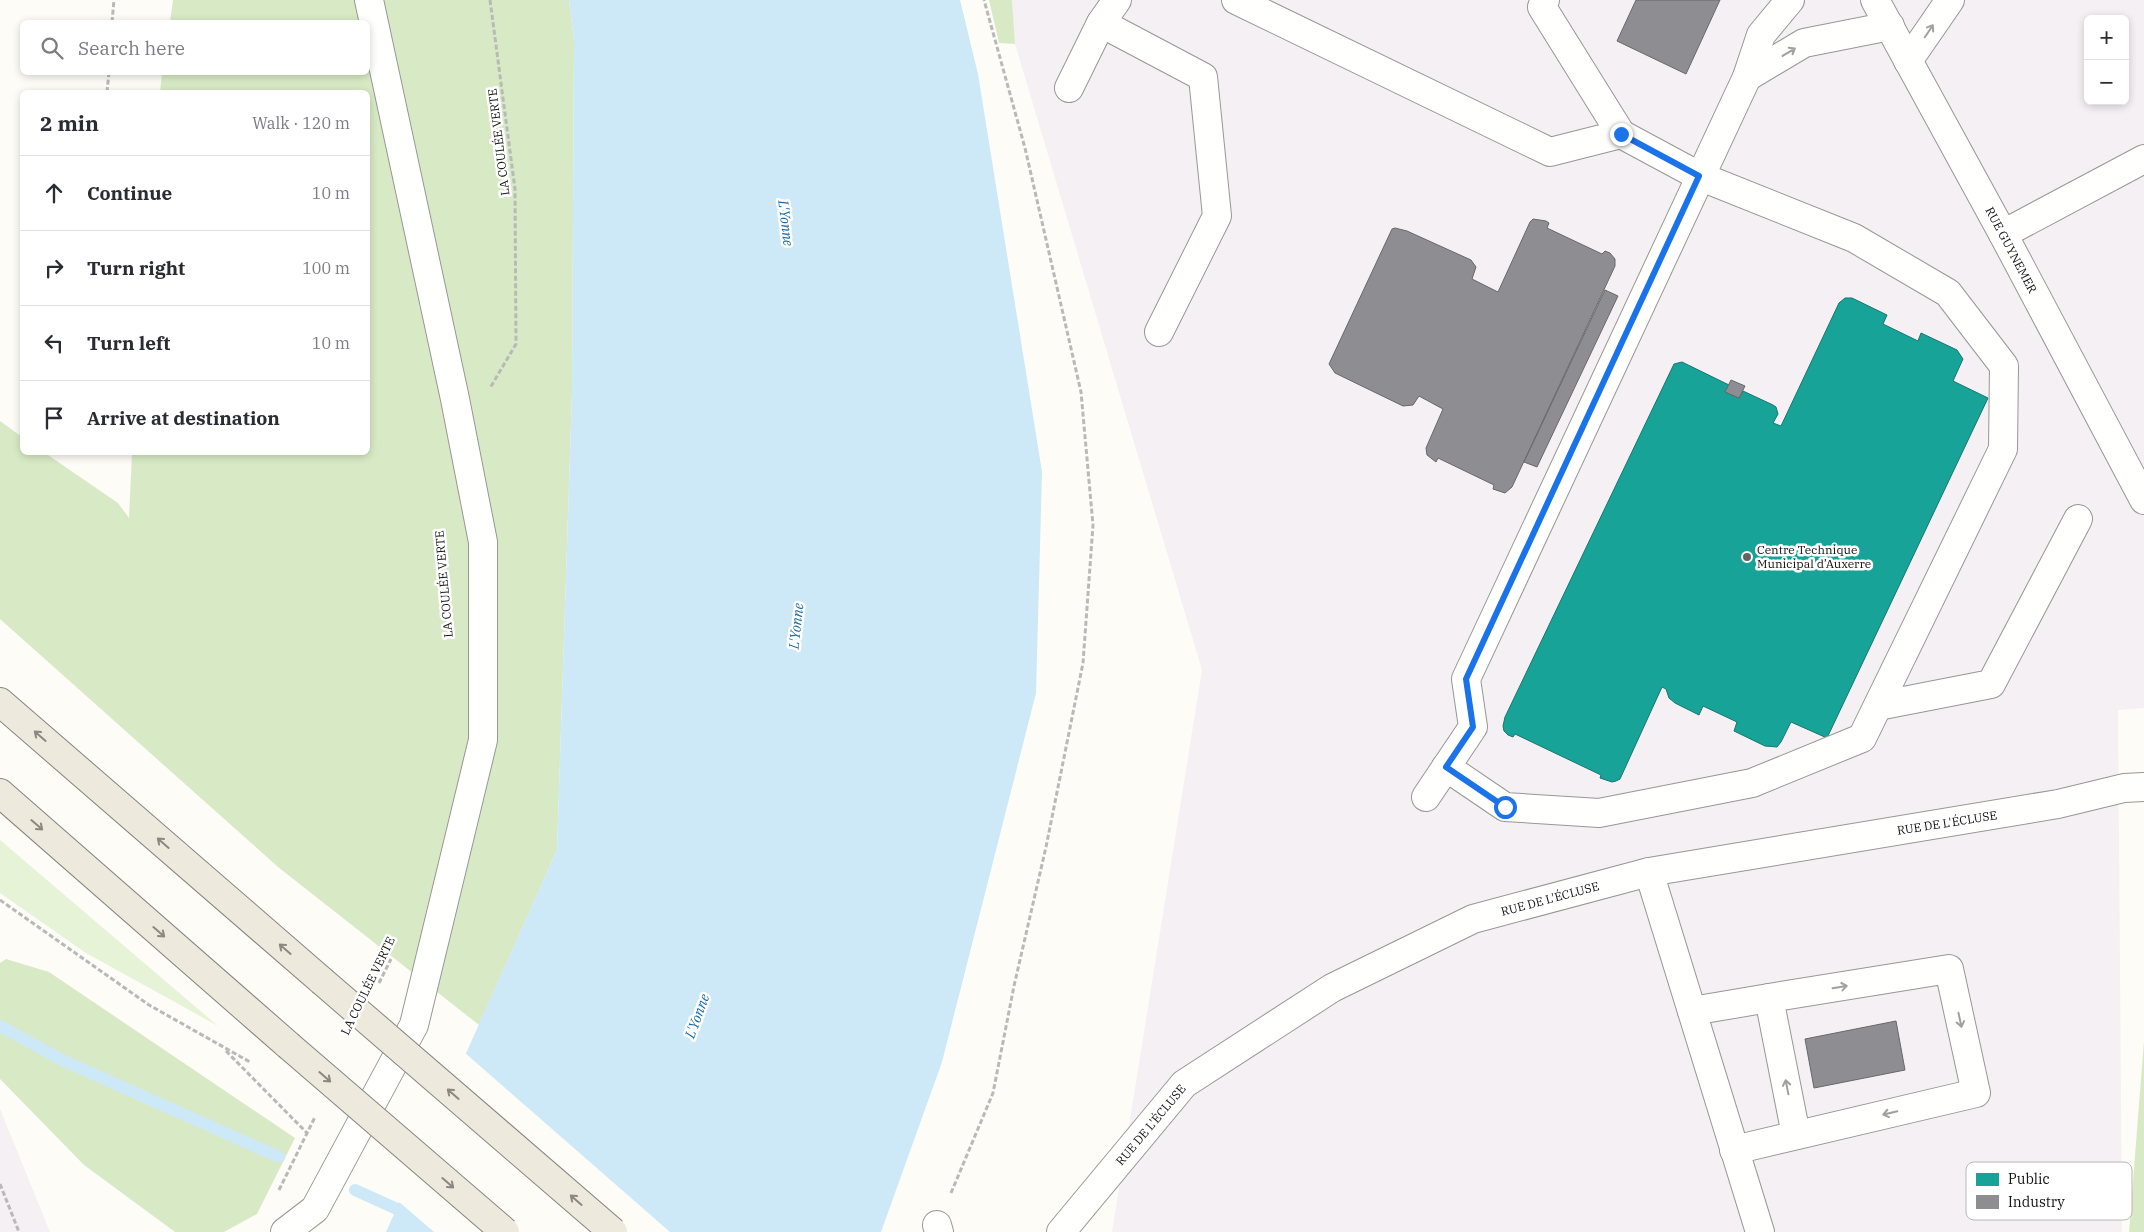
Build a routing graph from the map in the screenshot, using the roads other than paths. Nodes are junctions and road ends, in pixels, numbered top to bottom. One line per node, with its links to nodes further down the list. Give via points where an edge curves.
1 (369, 0): 31 (street, via 483,542 483,740 414,1025 315,1209)
2 (1117, 0): 8 (street)
3 (1236, 0): 13 (street, via 1550,152)
4 (1545, 0): 13 (street, via 1542,7)
5 (1790, 0): 11 (street, via 1761,34)
6 (1875, 0): 9 (street, RUE GUYNEMER)
7 (1950, 0): 10 (street, one-way to 7)
8 (1101, 23): 12 (street); 17 (street, via 1203,77 1217,216)
9 (1890, 26): 10 (street, RUE GUYNEMER); 11 (street, one-way to 9, via 1804,43)
10 (1908, 62): 16 (street, RUE GUYNEMER)
11 (1747, 77): 15 (street)
12 (1069, 88)
13 (1621, 134): 15 (street)
14 (2144, 159): 16 (street)
15 (1699, 176): 21 (street, via 1854,238 1948,293 2004,366 2002,449); 22 (street, via 1466,679 1473,727)
16 (2003, 234): 18 (street, RUE GUYNEMER)
17 (1159, 332)
18 (2144, 500)
19 (2078, 519): 21 (street, via 1991,684)
20 (0, 702): 33 (main road, one-way to 20, bridge)
21 (1878, 706): 22 (street, via 1862,738 1752,783 1599,813 1505,807)
22 (1446, 767): 25 (street)
23 (2144, 787): 26 (street, RUE DE L'ÉCLUSE)
24 (0, 792): 32 (main road, one-way to 32, bridge)
25 (1426, 797)
26 (1650, 872): 28 (street); 34 (street, RUE DE L'ÉCLUSE, via 1473,919 1332,988 1184,1084)
27 (1769, 998): 28 (street); 29 (street, one-way to 27); 29 (street, one-way to 29, via 1949,969 1976,1093)
28 (1692, 1011): 30 (street)
29 (1796, 1135): 30 (street)
30 (1734, 1150): 35 (street)
31 (285, 1232)
32 (505, 1232)
33 (613, 1232)
34 (1061, 1232)
35 (1760, 1232)

